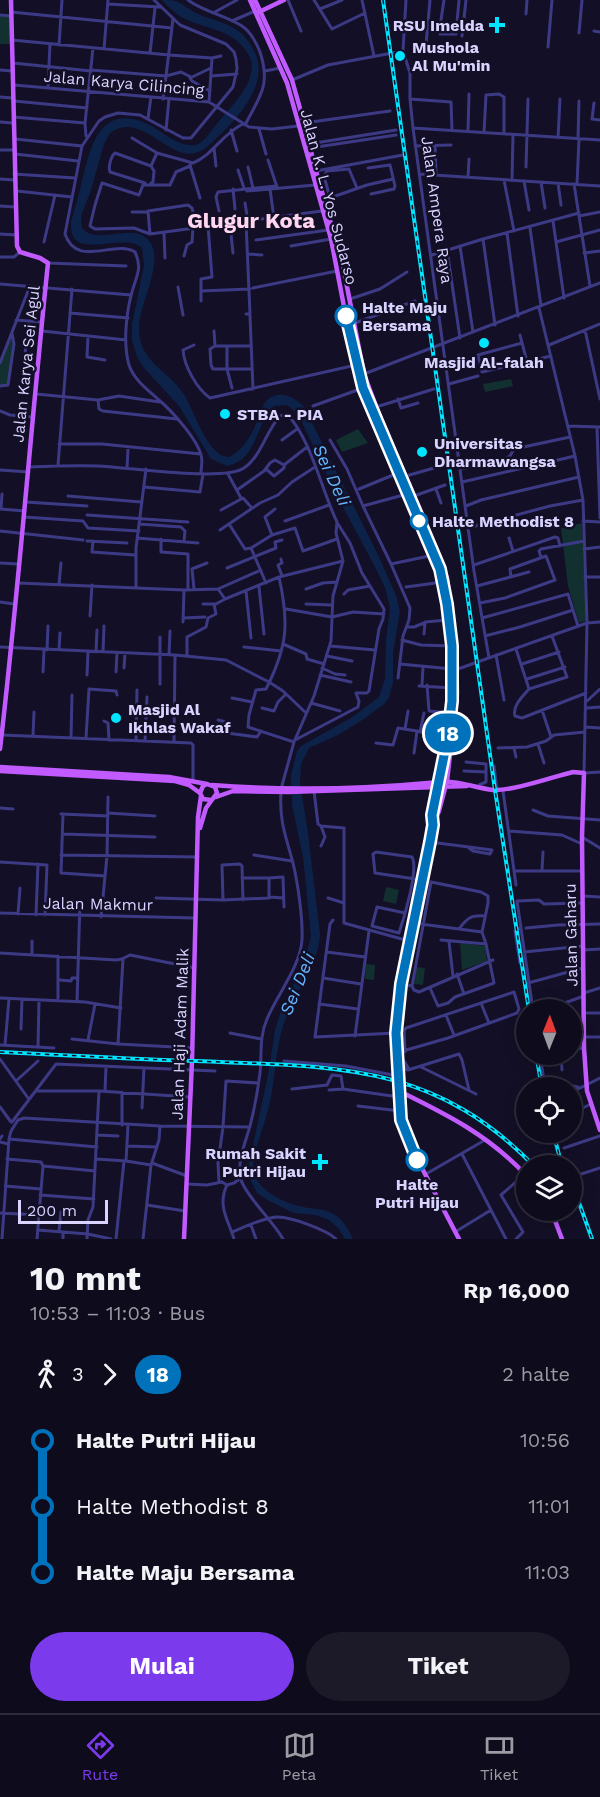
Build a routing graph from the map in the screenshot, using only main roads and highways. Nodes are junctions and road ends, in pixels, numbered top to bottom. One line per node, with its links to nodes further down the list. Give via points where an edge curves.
1 (11, 0): 12 (main road, Jalan Karya Sei Agul, via 16,246 20,252 48,263 16,604)
2 (250, 0): 5 (main road, Jalan K. L. Yos Sudarso)
3 (255, 0): 5 (main road, Jalan K. L. Yos Sudarso)
4 (283, 0): 5 (main road)
5 (258, 12): 6 (main road, Jalan K. L. Yos Sudarso); 6 (main road, Jalan K. L. Yos Sudarso, via 292,80)
6 (301, 124): 7 (main road, Jalan K. L. Yos Sudarso); 7 (main road, Jalan K. L. Yos Sudarso)
7 (322, 200): 8 (main road, Jalan K. L. Yos Sudarso)
8 (325, 211): 9 (main road, Jalan K. L. Yos Sudarso); 9 (main road, Jalan K. L. Yos Sudarso, via 338,243)
9 (346, 297): 10 (main road, Jalan K. L. Yos Sudarso, via 364,374); 10 (main road, Jalan K. L. Yos Sudarso, via 356,365)
10 (395, 458): 11 (main road, via 443,582); 11 (main road, via 445,573 453,613)
11 (455, 669): 15 (main road, via 457,694); 19 (main road)
12 (3, 696): 13 (main road, Jalan Karya Sei Agul)
13 (0, 743): 14 (main road, Jalan Karya Sei Agul)
14 (0, 748)
15 (449, 766): 18 (main road); 20 (main road)
16 (0, 769): 17 (main road)
17 (88, 774): 21 (main road, via 193,780); 25 (main road, via 180,782)
18 (453, 781): 20 (main road); 22 (main road)
19 (438, 784): 20 (main road); 24 (main road); 24 (main road); 27 (main road)
20 (446, 784): 22 (main road); 27 (main road)
21 (209, 785): 23 (main road); 25 (main road, via 203,786); 26 (main road, via 216,790)
22 (468, 786): 32 (main road, Jalan Gaharu, via 502,792 573,772 584,773 585,1083)
23 (281, 790): 24 (main road); 26 (main road, via 233,791)
24 (305, 790)
25 (201, 795): 26 (main road, via 205,800); 28 (main road, Jalan Haji Adam Malik)
26 (213, 799): 28 (main road, Jalan Haji Adam Malik)
27 (433, 825): 29 (main road, via 401,984 396,1033)
28 (199, 830): 35 (main road, Jalan Haji Adam Malik)
29 (399, 1090): 30 (main road); 31 (main road)
30 (411, 1097): 31 (main road, via 403,1098); 33 (main road, via 487,1139)
31 (399, 1104): 36 (main road, via 412,1149)
32 (600, 1130)
33 (516, 1165)
34 (555, 1221): 37 (main road)
35 (184, 1239)
36 (459, 1239)
37 (562, 1239)

